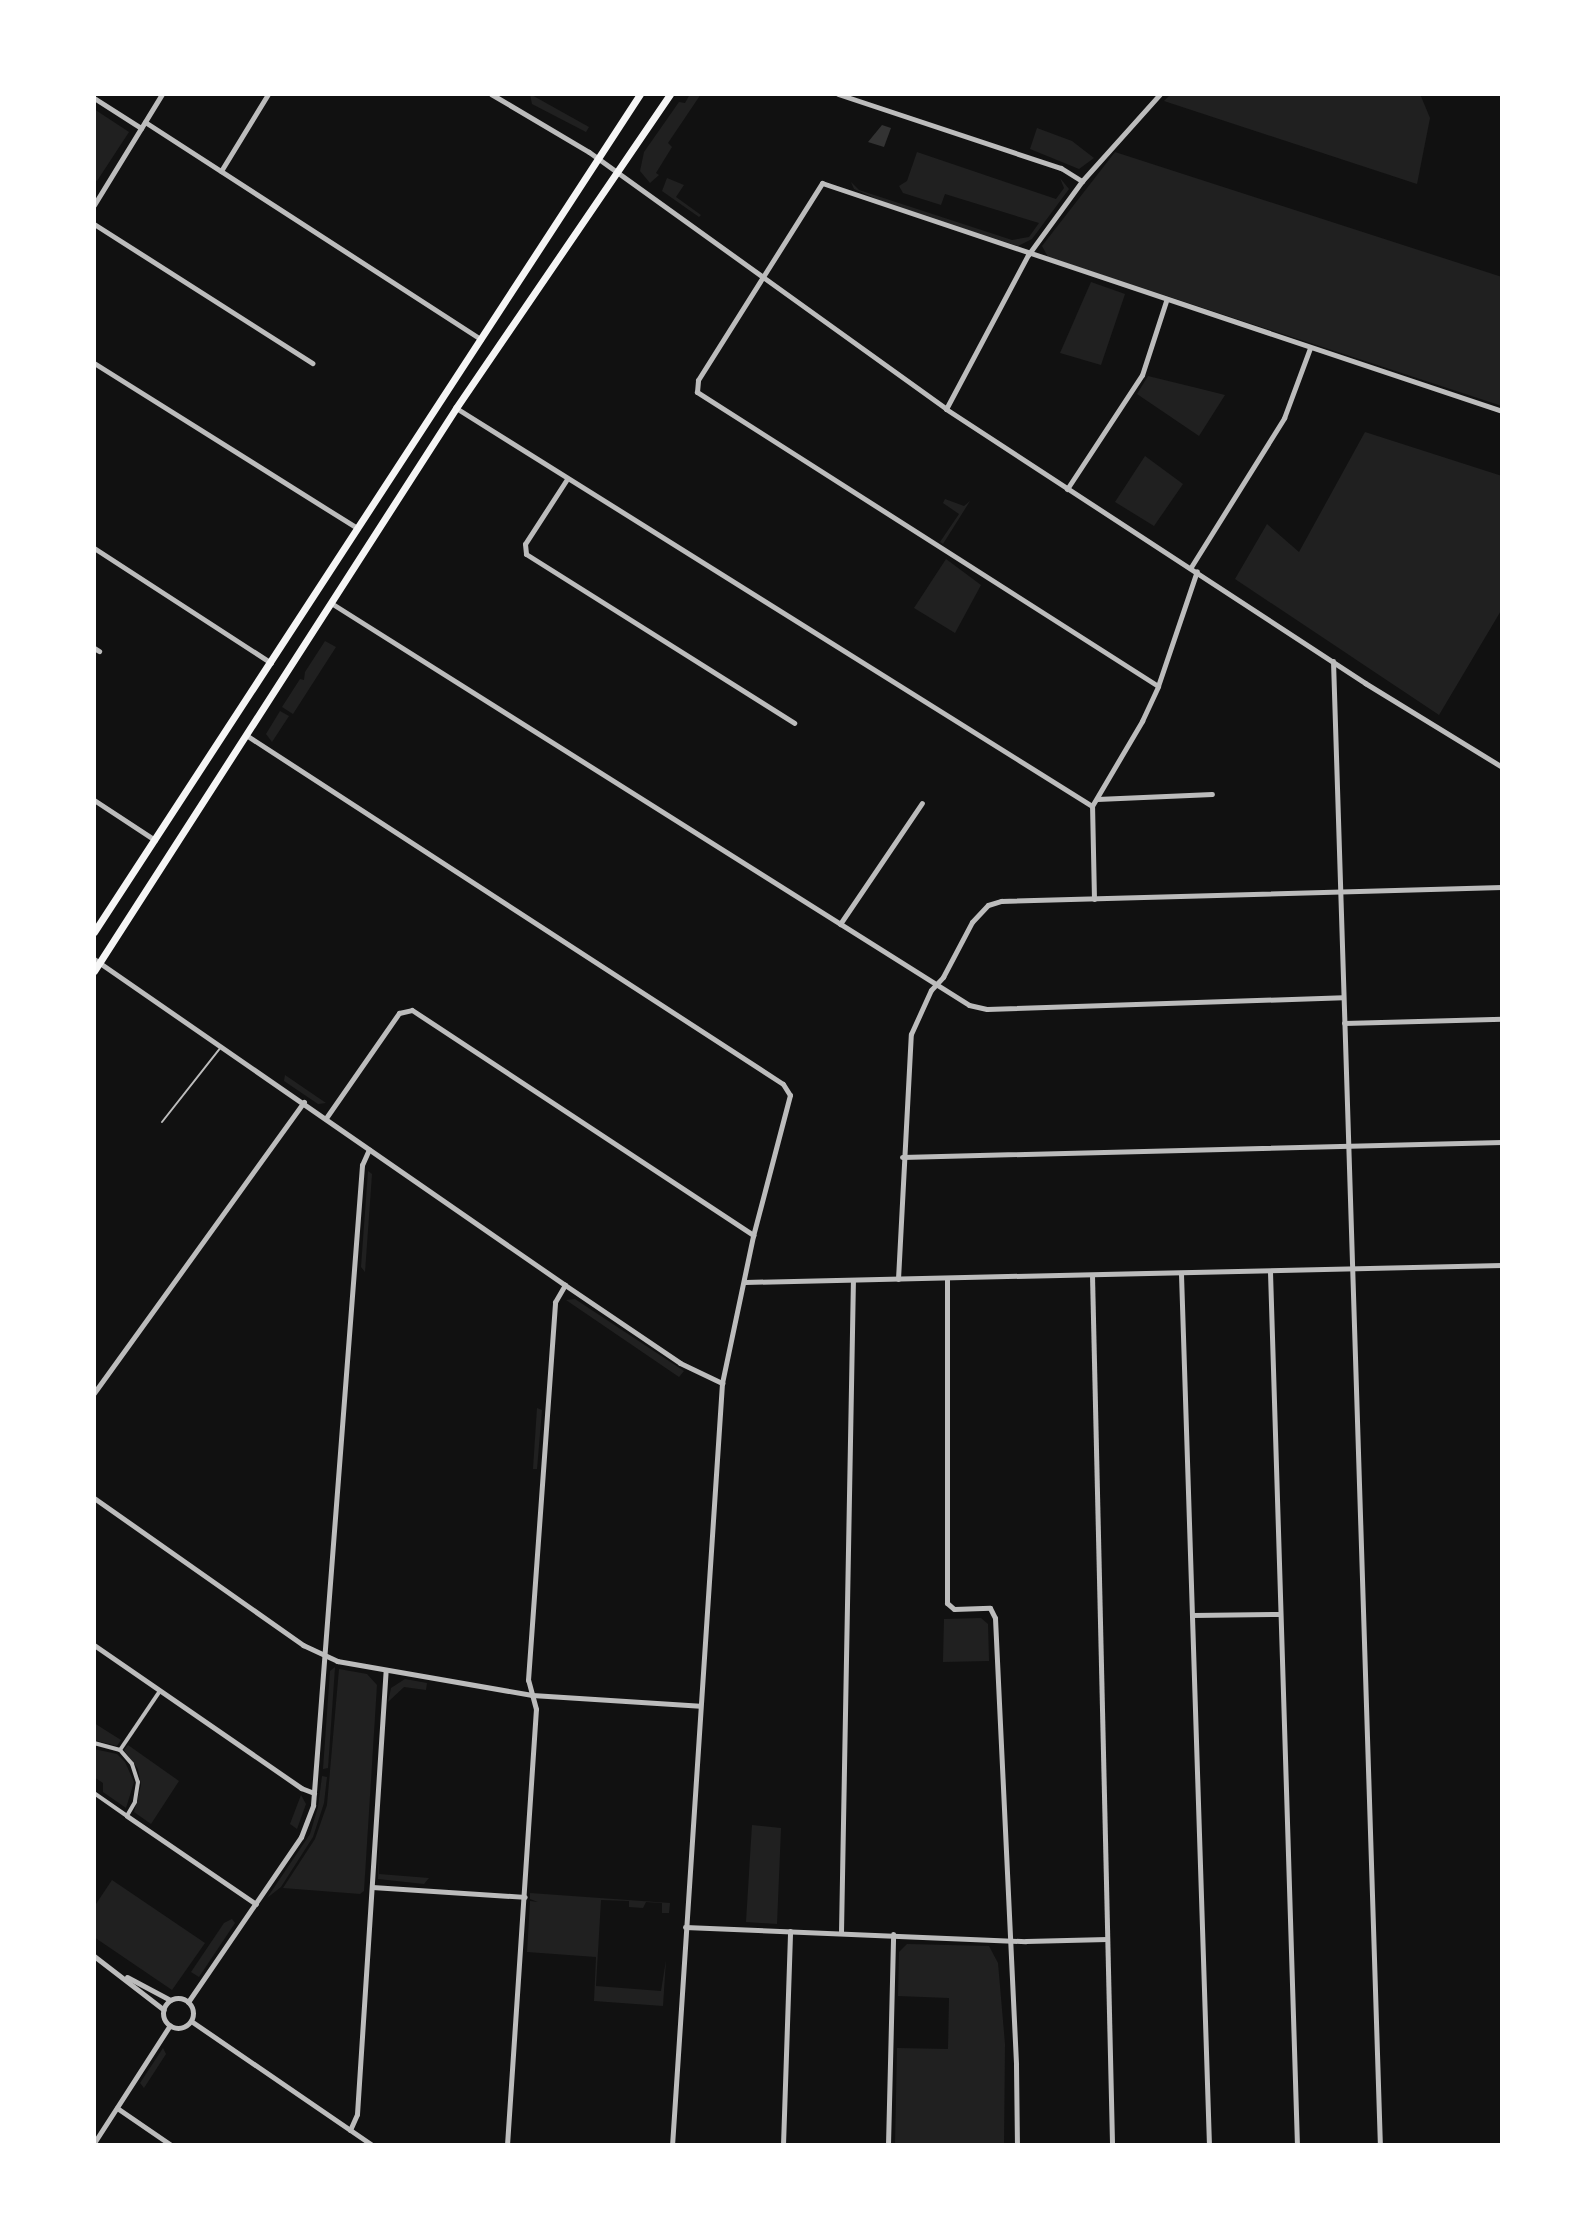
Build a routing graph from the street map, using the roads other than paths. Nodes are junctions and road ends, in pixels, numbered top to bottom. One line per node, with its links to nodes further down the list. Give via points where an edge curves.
1 (162, 94): 9 (street)
2 (268, 94): 11 (street)
3 (491, 94): 10 (street)
4 (640, 94): 10 (main road)
5 (670, 94): 12 (main road)
6 (838, 94): 13 (street, via 1061,168)
7 (1160, 94): 13 (street)
8 (94, 98): 9 (street)
9 (143, 125): 11 (street); 14 (street)
10 (598, 159): 12 (street); 19 (main road)
11 (221, 171): 19 (street)
12 (616, 172): 17 (street); 23 (main road)
13 (1082, 181): 16 (street)
14 (94, 205)
15 (94, 224): 22 (street)
16 (1028, 255): 17 (street, via 822,183); 18 (street); 24 (street)
17 (762, 277): 24 (street); 34 (street, via 698,380 697,392)
18 (1166, 301): 20 (street); 27 (street, via 1142,375)
19 (482, 340): 28 (main road)
20 (1310, 348): 25 (street); 30 (street, via 1284,418)
21 (94, 363): 28 (street)
22 (312, 363)
23 (456, 408): 26 (street); 31 (main road)
24 (946, 409): 27 (street)
25 (1502, 411)
26 (567, 479): 35 (street, via 525,544 526,554); 42 (street)
27 (1067, 489): 30 (street)
28 (358, 528): 33 (main road)
29 (94, 548): 33 (street)
30 (1194, 569): 32 (street); 34 (street)
31 (331, 603): 36 (main road); 47 (street)
32 (1333, 661): 37 (street); 45 (street)
33 (272, 663): 43 (main road)
34 (1158, 686): 39 (street)
35 (794, 723)
36 (246, 735): 49 (main road); 63 (street, via 783,1084 789,1105)
37 (1502, 767)
38 (1212, 794): 39 (street)
39 (1096, 799): 42 (street)
40 (94, 800): 43 (street)
41 (922, 803): 47 (street)
42 (1092, 806): 46 (street)
43 (155, 840): 48 (main road)
44 (1502, 887): 45 (street)
45 (1340, 890): 46 (street); 52 (street)
46 (1094, 899): 51 (street, via 1001,901 980,911)
47 (840, 924): 51 (street)
48 (94, 932)
49 (97, 960): 50 (main road); 55 (street)
50 (94, 971)
51 (936, 985): 52 (street, via 969,1005 987,1009); 62 (street, via 911,1034)
52 (1343, 997): 54 (street)
53 (1502, 1019): 54 (street)
54 (1344, 1023): 60 (street)
55 (222, 1046): 56 (street); 58 (lane)
56 (304, 1102): 57 (street); 75 (street)
57 (326, 1118): 61 (street); 63 (street, via 399,1013 412,1010)
58 (162, 1122)
59 (1502, 1142): 60 (street)
60 (1349, 1146): 62 (street); 65 (street)
61 (369, 1149): 73 (street); 80 (street, via 362,1165)
62 (902, 1157): 70 (street)
63 (753, 1236): 72 (street)
64 (1502, 1265): 65 (street)
65 (1354, 1270): 66 (street); 119 (street)
66 (1270, 1272): 67 (street); 77 (street)
67 (1181, 1274): 68 (street); 78 (street)
68 (1092, 1275): 69 (street); 97 (street)
69 (947, 1278): 70 (street); 98 (street, via 947,1603 954,1609 994,1612)
70 (898, 1279): 71 (street)
71 (853, 1280): 72 (street); 95 (street)
72 (745, 1282): 74 (street)
73 (565, 1285): 74 (street, via 680,1363); 83 (street, via 555,1302 528,1680)
74 (722, 1383): 84 (street)
75 (94, 1393)
76 (94, 1498): 80 (street)
77 (1280, 1614): 78 (street); 118 (street)
78 (1192, 1615): 117 (street)
79 (94, 1645): 82 (street)
80 (324, 1656): 81 (street); 88 (street)
81 (386, 1670): 83 (street); 90 (street)
82 (160, 1691): 86 (street); 88 (street)
83 (532, 1695): 84 (street); 91 (street, via 536,1709)
84 (700, 1706): 93 (street)
85 (94, 1743): 86 (street)
86 (120, 1750): 89 (street, via 138,1782)
87 (94, 1793): 89 (street)
88 (314, 1793): 92 (street, via 301,1837)
89 (127, 1816): 92 (street)
90 (372, 1887): 91 (street); 107 (street, via 357,2114)
91 (525, 1897): 111 (street)
92 (256, 1904): 102 (street)
93 (685, 1927): 94 (street); 112 (street)
94 (790, 1931): 95 (street); 113 (street)
95 (841, 1932): 96 (street)
96 (893, 1934): 98 (street); 114 (street)
97 (1107, 1939): 98 (street); 116 (street)
98 (1008, 1940): 115 (street)
99 (94, 1956): 100 (street)
100 (122, 1975): 101 (street); 103 (street)
101 (170, 2000): 102 (street); 103 (street)
102 (188, 2002): 104 (street)
103 (164, 2010): 105 (street)
104 (191, 2021): 105 (street, via 183,2027); 107 (street)
105 (170, 2025): 106 (street)
106 (117, 2108): 108 (street); 109 (street)
107 (350, 2130): 110 (street)
108 (94, 2143)
109 (171, 2145)
110 (372, 2145)
111 (507, 2145)
112 (672, 2145)
113 (783, 2145)
114 (888, 2145)
115 (1017, 2145)
116 (1112, 2145)
117 (1209, 2145)
118 (1297, 2145)
119 (1380, 2145)

